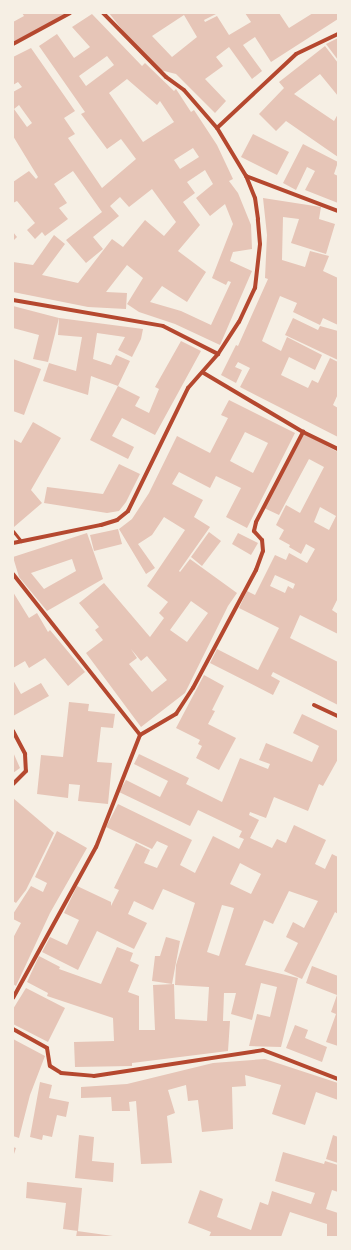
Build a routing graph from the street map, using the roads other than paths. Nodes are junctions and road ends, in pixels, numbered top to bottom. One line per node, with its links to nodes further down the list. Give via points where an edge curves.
1 (70, 13): 4 (street)
2 (103, 13): 5 (street, via 166,77 184,90)
3 (338, 34): 5 (street, via 296,54)
4 (13, 44)
5 (217, 128): 6 (street)
6 (246, 176): 7 (street); 9 (street, via 255,198 259,263 255,288 239,322)
7 (338, 211)
8 (13, 300): 9 (street, via 163,326)
9 (218, 354): 10 (street)
10 (202, 372): 11 (street); 14 (street, via 188,388 128,511 117,520 101,525)
11 (303, 432): 12 (street); 20 (street, via 256,522 254,531 262,540 263,551 256,570 193,688 176,714)
12 (338, 449)
13 (13, 531): 14 (lane)
14 (21, 541): 15 (street)
15 (13, 543)
16 (13, 574): 20 (street)
17 (314, 705): 18 (street)
18 (338, 716)
19 (13, 731): 21 (street, via 25,754 26,771)
20 (140, 735): 22 (street, via 96,846)
21 (13, 784)
22 (13, 998)
23 (13, 1029): 24 (street, via 47,1048 50,1066 61,1074 94,1076 264,1050)
24 (338, 1079)

